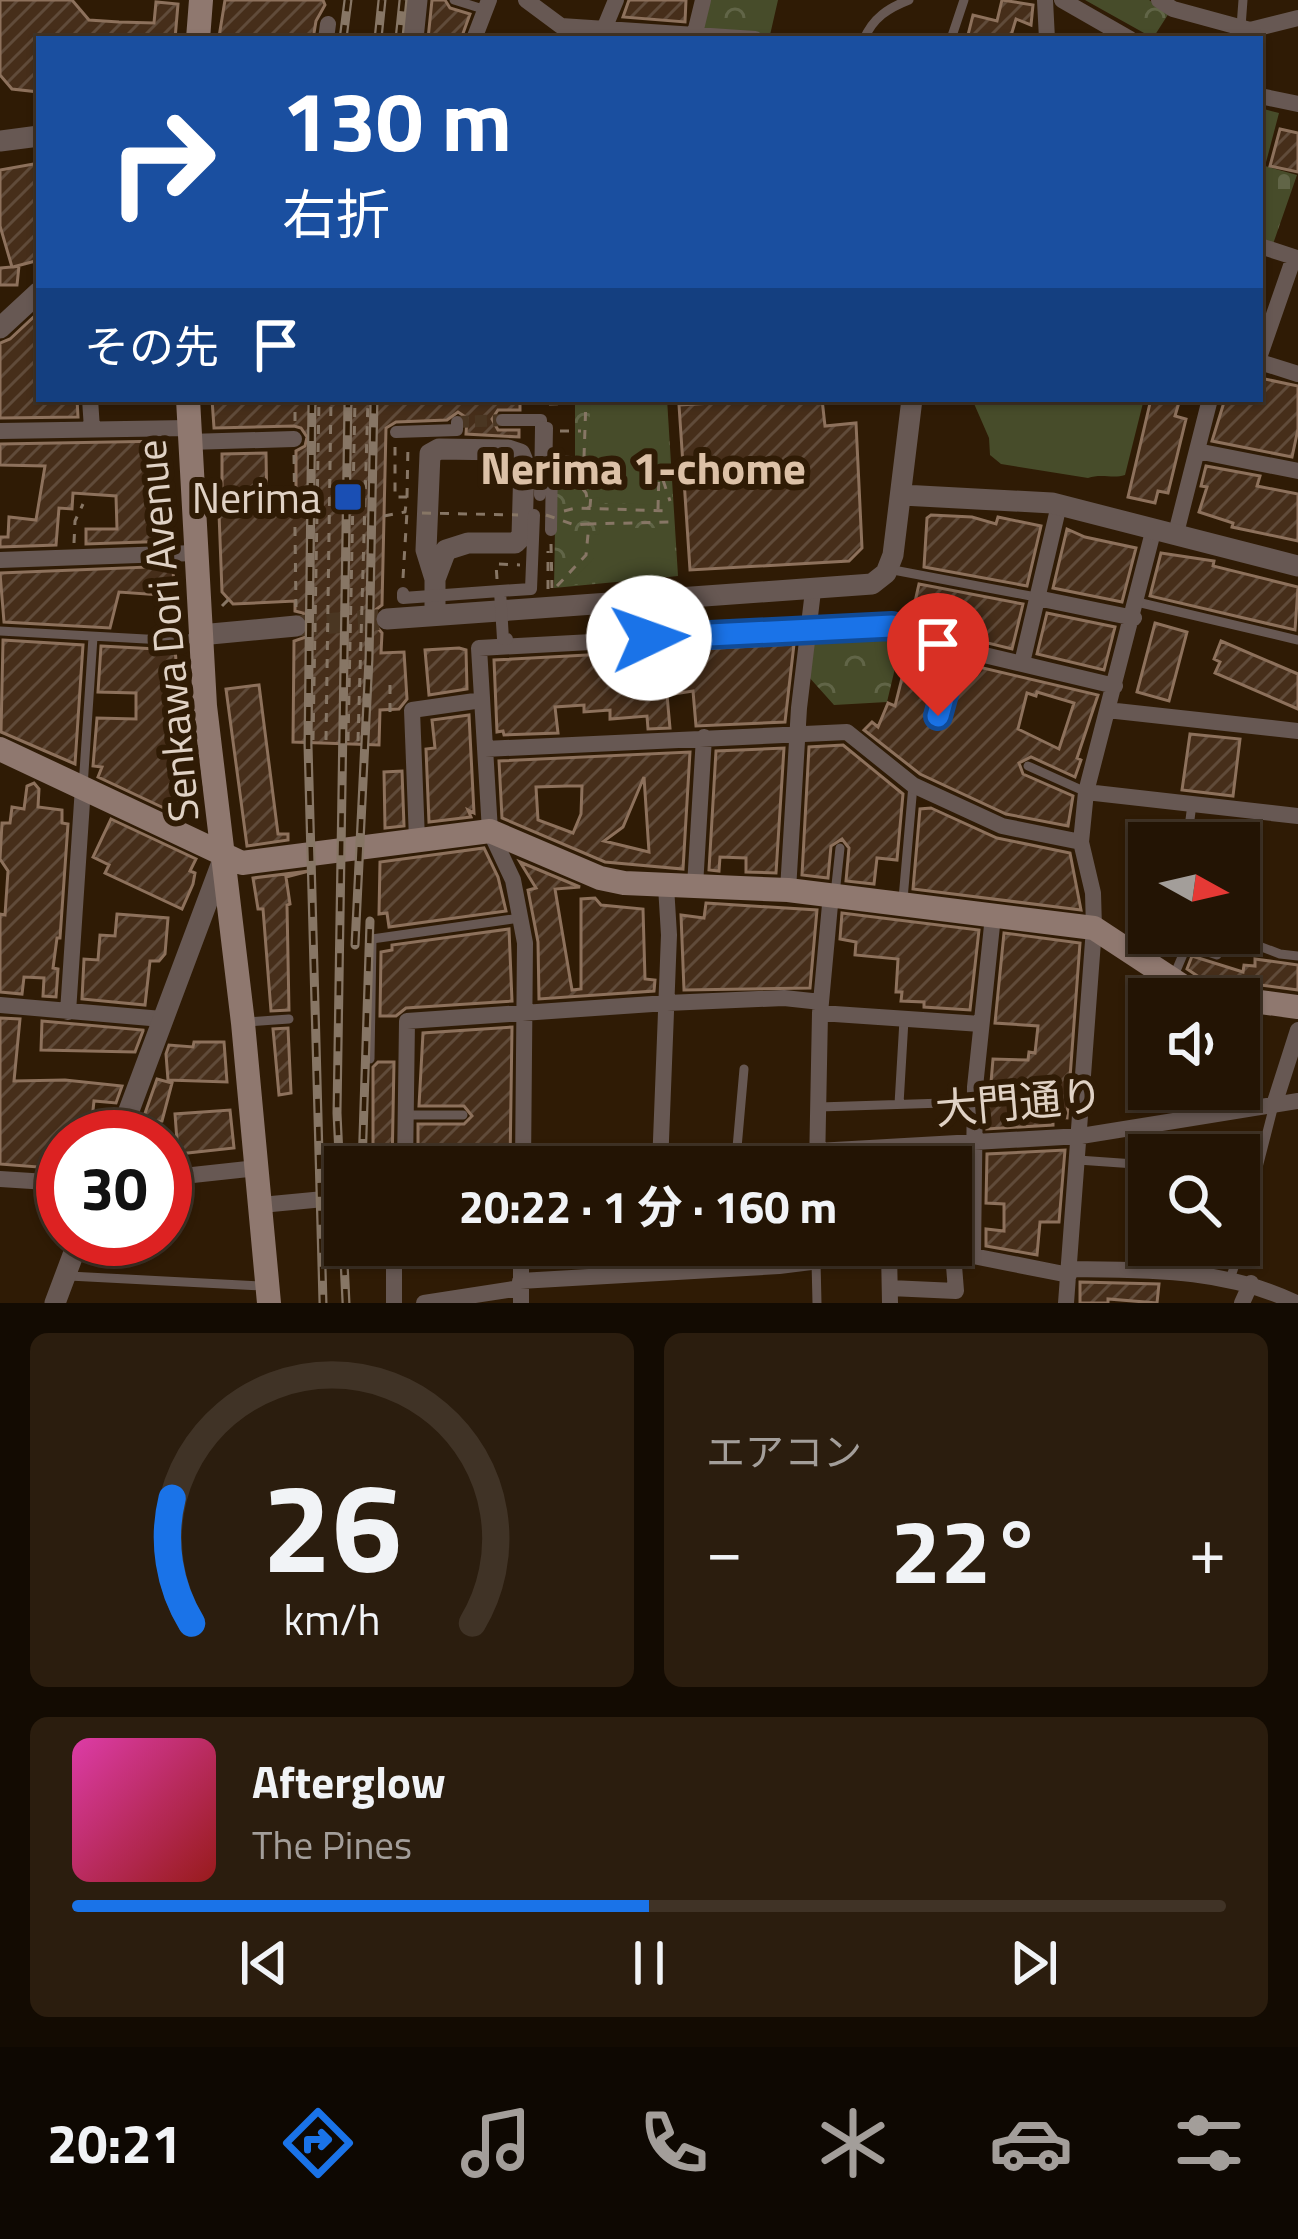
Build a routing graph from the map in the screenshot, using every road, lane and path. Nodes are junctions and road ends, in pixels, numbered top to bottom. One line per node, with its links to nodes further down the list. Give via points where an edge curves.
1 (201, 0): 19 (main road)
2 (417, 0): 20 (street)
3 (454, 0): 13 (lane)
4 (526, 0): 17 (street)
5 (616, 0): 16 (street)
6 (703, 0): 18 (street)
7 (909, 0): 23 (lane, via 883,13)
8 (964, 0): 24 (lane)
9 (1046, 0): 25 (street)
10 (1062, 0): 26 (street)
11 (1159, 0): 15 (street)
12 (1243, 0): 15 (lane)
13 (486, 5): 21 (street)
14 (1298, 18): 15 (street)
15 (1241, 27)
16 (604, 29): 17 (street); 22 (street)
17 (559, 32)
18 (690, 35): 22 (street)
19 (198, 36)
20 (413, 36)
21 (475, 36)
22 (648, 36)
23 (865, 36)
24 (952, 36)
25 (1047, 36)
26 (1125, 36)
27 (1263, 97): 28 (street)
28 (1298, 104)
29 (36, 136): 30 (street)
30 (0, 141)
31 (1263, 247): 32 (street)
32 (1296, 257): 35 (street)
33 (36, 295): 34 (street)
34 (0, 328)
35 (1263, 350)
36 (1263, 360): 37 (street)
37 (1298, 374)
38 (90, 402): 53 (street)
39 (188, 402): 57 (main road, Senkawa Dori Avenue)
40 (296, 402): 59 (path)
41 (319, 402): 115 (path)
42 (332, 402): 116 (path)
43 (355, 402): 117 (path)
44 (368, 402): 118 (path)
45 (574, 402): 49 (path)
46 (586, 402): 55 (path)
47 (912, 402): 64 (street)
48 (1209, 402): 60 (street)
49 (549, 404)
50 (502, 420): 52 (street, via 541,420)
51 (457, 422): 56 (street, via 457,430)
52 (541, 427): 63 (street, bridge, via 548,428); 65 (street, bridge)
53 (92, 429): 54 (street); 57 (street)
54 (0, 431)
55 (584, 431): 58 (path); 69 (path)
56 (396, 432): 72 (path, via 395,496 407,496)
57 (188, 435): 59 (street); 81 (main road, Senkawa Dori Avenue)
58 (560, 436)
59 (294, 439): 96 (path)
60 (1197, 451): 62 (street); 79 (street)
61 (571, 464): 63 (street, bridge, via 552,461); 69 (path)
62 (1297, 465)
63 (551, 482): 77 (street, bridge)
64 (902, 494): 68 (street); 85 (street)
65 (540, 496)
66 (670, 501): 70 (path, via 659,468)
67 (83, 504): 80 (path)
68 (1060, 505): 79 (street); 91 (street)
69 (590, 509): 70 (path); 77 (path)
70 (658, 511): 71 (path)
71 (670, 511)
72 (406, 512): 75 (path); 89 (path)
73 (422, 513): 74 (path, bridge)
74 (534, 515): 77 (path, bridge); 87 (street, bridge, via 531,589)
75 (384, 516)
76 (670, 522): 78 (path)
77 (551, 523): 78 (path, bridge); 78 (path, via 552,592 586,555)
78 (589, 524)
79 (1165, 530): 84 (street); 94 (street)
80 (74, 550)
81 (194, 553): 82 (street); 99 (main road, Senkawa Dori Avenue)
82 (0, 560)
83 (531, 565): 87 (path, via 496,565)
84 (1298, 566)
85 (888, 569): 88 (street, via 862,587); 91 (lane)
86 (435, 579): 86 (street, via 426,550 430,454 520,454 518,541 454,545); 95 (street)
87 (499, 586): 89 (street, bridge); 102 (street, bridge)
88 (813, 591): 90 (street); 97 (street)
89 (398, 598): 95 (street)
90 (690, 598): 95 (street); 100 (street)
91 (1037, 598): 94 (street); 105 (street)
92 (229, 599): 93 (path)
93 (222, 606)
94 (1136, 610): 103 (lane); 107 (street)
95 (435, 615)
96 (296, 618): 99 (street)
97 (808, 630): 100 (street); 104 (street, via 892,626); 113 (street)
98 (0, 631): 101 (lane)
99 (200, 635): 101 (lane); 132 (main road, Senkawa Dori Avenue)
100 (692, 635): 108 (street, via 479,648)
101 (93, 637): 123 (lane)
102 (508, 639)
103 (1298, 640)
104 (957, 647): 105 (street); 111 (lane)
105 (1022, 663): 107 (street)
106 (390, 686): 110 (path)
107 (1115, 686): 109 (street)
108 (482, 700): 120 (street); 129 (street, via 412,710)
109 (1107, 710): 112 (street); 124 (street)
110 (390, 712)
111 (938, 716)
112 (1298, 731)
113 (797, 735): 114 (street); 122 (street, via 847,732); 135 (street)
114 (704, 737): 120 (street); 134 (street)
115 (313, 740)
116 (326, 740)
117 (348, 741)
118 (358, 741)
119 (0, 749): 123 (main road)
120 (485, 749): 128 (street)
121 (1028, 766): 124 (lane)
122 (913, 785): 130 (street, via 1002,826); 137 (lane)
123 (83, 788): 132 (main road); 151 (street)
124 (1086, 792): 125 (street); 130 (street)
125 (1192, 805): 126 (street); 127 (lane)
126 (1298, 816)
127 (1190, 822)
128 (490, 831): 129 (main road); 133 (main road, via 600,878); 139 (street, via 514,880)
129 (417, 840): 132 (main road, via 242,863)
130 (1081, 842): 140 (street)
131 (840, 848): 136 (lane)
132 (224, 857): 153 (street); 156 (main road, Senkawa Dori Avenue)
133 (666, 886): 134 (main road); 147 (street)
134 (695, 886): 135 (main road)
135 (788, 890): 136 (main road)
136 (833, 894): 137 (main road); 150 (street)
137 (902, 902): 138 (main road)
138 (993, 916): 140 (main road); 157 (street)
139 (520, 918): 152 (street); 159 (lane, via 372,939)
140 (1094, 928): 145 (main road); 168 (street)
141 (1260, 946): 144 (lane)
142 (1214, 954): 143 (lane)
143 (1217, 955)
144 (1298, 956)
145 (1171, 978)
146 (1260, 1002): 149 (main road)
147 (667, 1003): 150 (street, via 784,998); 152 (street); 172 (street)
148 (0, 1005): 151 (street)
149 (1298, 1007)
150 (821, 1008): 155 (street); 164 (street)
151 (68, 1012): 153 (street)
152 (526, 1013): 166 (street, via 407,1021); 171 (street)
153 (162, 1018): 165 (street)
154 (289, 1019): 156 (lane)
155 (904, 1020): 157 (street); 162 (lane)
156 (243, 1023): 178 (main road, Senkawa Dori Avenue)
157 (981, 1024): 161 (street)
158 (1298, 1030): 163 (street)
159 (370, 1059)
160 (743, 1069): 173 (lane)
161 (975, 1102): 162 (lane); 169 (street)
162 (899, 1104): 164 (lane)
163 (1290, 1105): 168 (street, 大門通り); 179 (lane)
164 (817, 1107): 174 (street)
165 (129, 1110)
166 (406, 1115): 167 (lane); 170 (street)
167 (464, 1115)
168 (1081, 1136): 169 (street, 大門通り); 176 (street)
169 (975, 1143): 175 (street, 大門通り); 185 (street)
170 (405, 1146)
171 (524, 1146)
172 (669, 1146)
173 (737, 1146)
174 (817, 1146)
175 (945, 1146)
176 (1078, 1160): 177 (lane); 195 (street)
177 (1128, 1164)
178 (257, 1168): 180 (street); 184 (main road, Senkawa Dori Avenue)
179 (1260, 1170)
180 (192, 1175)
181 (0, 1179): 182 (street)
182 (36, 1181)
183 (324, 1199): 184 (street)
184 (260, 1205): 200 (main road, Senkawa Dori Avenue)
185 (973, 1256): 195 (street)
186 (68, 1266): 196 (street)
187 (394, 1266): 204 (street)
188 (678, 1266): 194 (street)
189 (716, 1266): 194 (street)
190 (816, 1266): 206 (lane)
191 (889, 1266): 201 (street)
192 (953, 1266): 201 (street, via 956,1291)
193 (1234, 1266): 197 (lane)
194 (678, 1271): 199 (street)
195 (1069, 1272): 197 (street); 207 (street)
196 (64, 1276): 200 (lane); 203 (street)
197 (1230, 1279): 198 (street)
198 (1251, 1283): 202 (street); 208 (street)
199 (520, 1291): 205 (street)
200 (269, 1294)
201 (890, 1296)
202 (1297, 1302)
203 (55, 1303)
204 (394, 1303)
205 (424, 1303)
206 (817, 1303)
207 (1066, 1303)
208 (1242, 1303)

